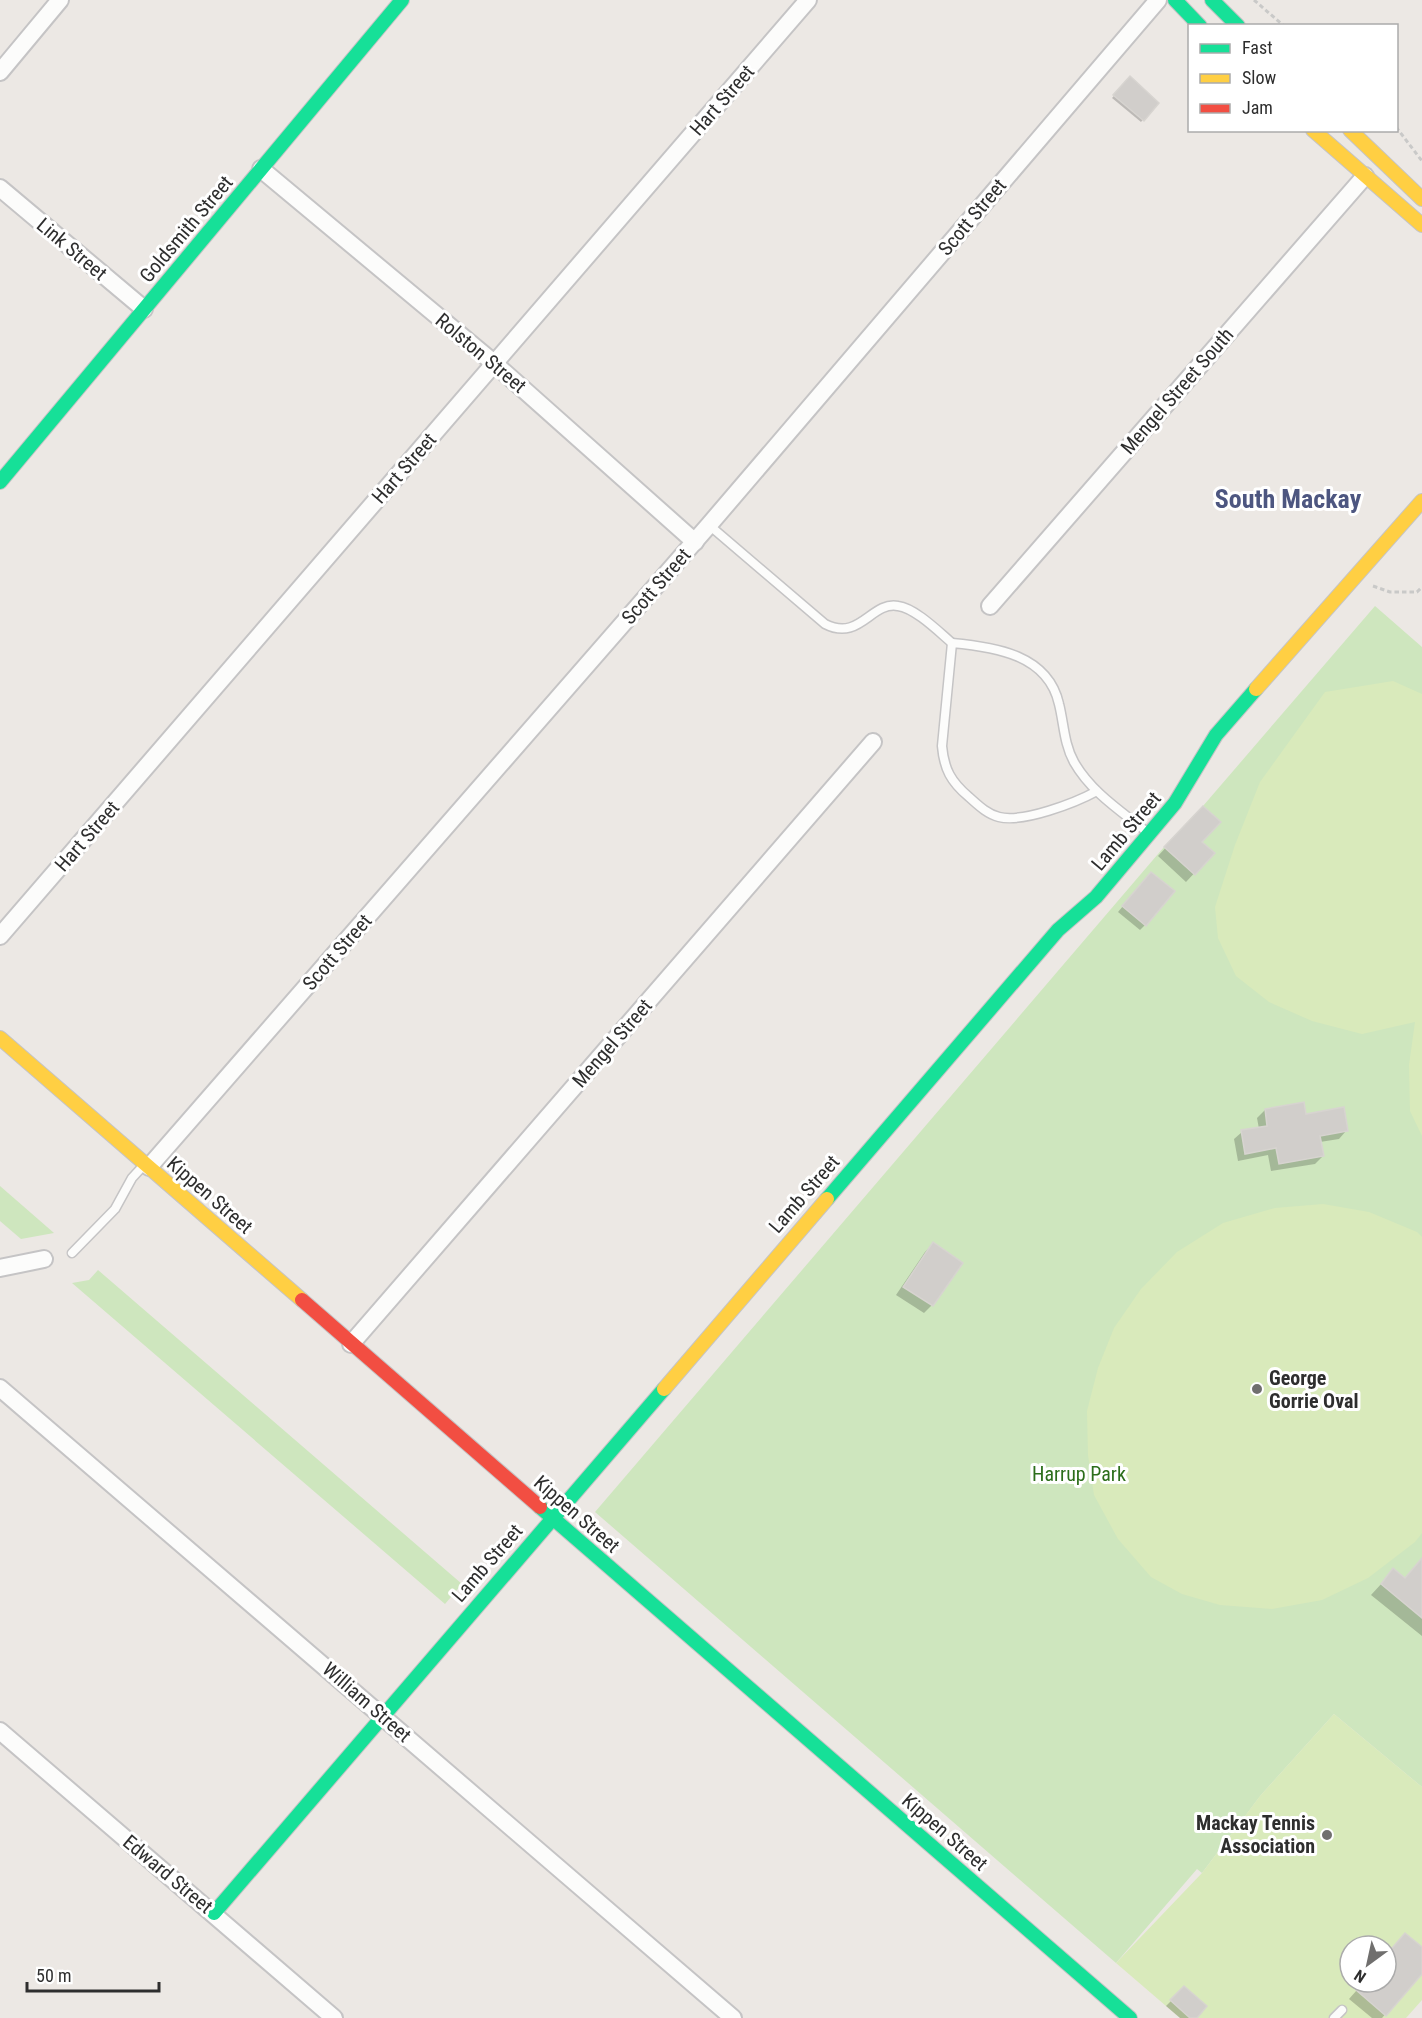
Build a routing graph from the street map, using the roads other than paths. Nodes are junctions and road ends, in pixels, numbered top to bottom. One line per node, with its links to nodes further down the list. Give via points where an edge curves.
1 (60, 0): 9 (street)
2 (402, 0): 13 (street, Goldsmith Street)
3 (808, 0): 19 (street, Hart Street)
4 (1158, 0): 22 (street, Scott Street)
5 (1175, 0): 7 (street)
6 (1212, 0): 8 (street)
7 (1198, 24)
8 (1236, 24)
9 (0, 72)
10 (1315, 132): 14 (street)
11 (1352, 132): 12 (street)
12 (1380, 159): 14 (street); 16 (street)
13 (261, 170): 18 (street, Goldsmith Street); 19 (street, Rolston Street)
14 (1365, 176): 17 (street); 24 (street, Mengel Street South)
15 (0, 188): 18 (street, Link Street)
16 (1422, 199)
17 (1422, 225)
18 (144, 309): 20 (street, Goldsmith Street)
19 (495, 364): 23 (street, Rolston Street); 29 (street, Hart Street)
20 (0, 482)
21 (1422, 501): 28 (street, Lamb Street, via 1216,735 1179,798)
22 (710, 525): 23 (street, Scott Street); 25 (lane, via 835,629 848,628 896,605 916,614)
23 (695, 542): 31 (street, Scott Street)
24 (990, 606)
25 (952, 643): 27 (lane, via 996,649 1023,658 1044,674 1055,688 1073,760); 27 (lane, via 942,746 943,761 954,783 988,812 1012,818 1060,807)
26 (873, 742): 35 (street, Mengel Street)
27 (1096, 791): 28 (lane)
28 (1150, 834): 37 (street, Lamb Street, via 1096,897 1058,930)
29 (0, 936)
30 (0, 1038): 31 (street, Kippen Street)
31 (147, 1166): 32 (lane, Scott Street, via 132,1178 115,1209); 35 (street, Kippen Street)
32 (72, 1253)
33 (44, 1259): 34 (street)
34 (0, 1268)
35 (351, 1344): 37 (street, Kippen Street)
36 (0, 1388): 38 (street, William Street)
37 (552, 1517): 38 (street, Lamb Street); 44 (street, Kippen Street)
38 (382, 1715): 40 (street, Lamb Street); 43 (street, William Street)
39 (0, 1731): 40 (street, Edward Street)
40 (214, 1913): 42 (street, Edward Street)
41 (1342, 2010): 45 (lane)
42 (334, 2018)
43 (733, 2018)
44 (1130, 2018)
45 (1334, 2018)

